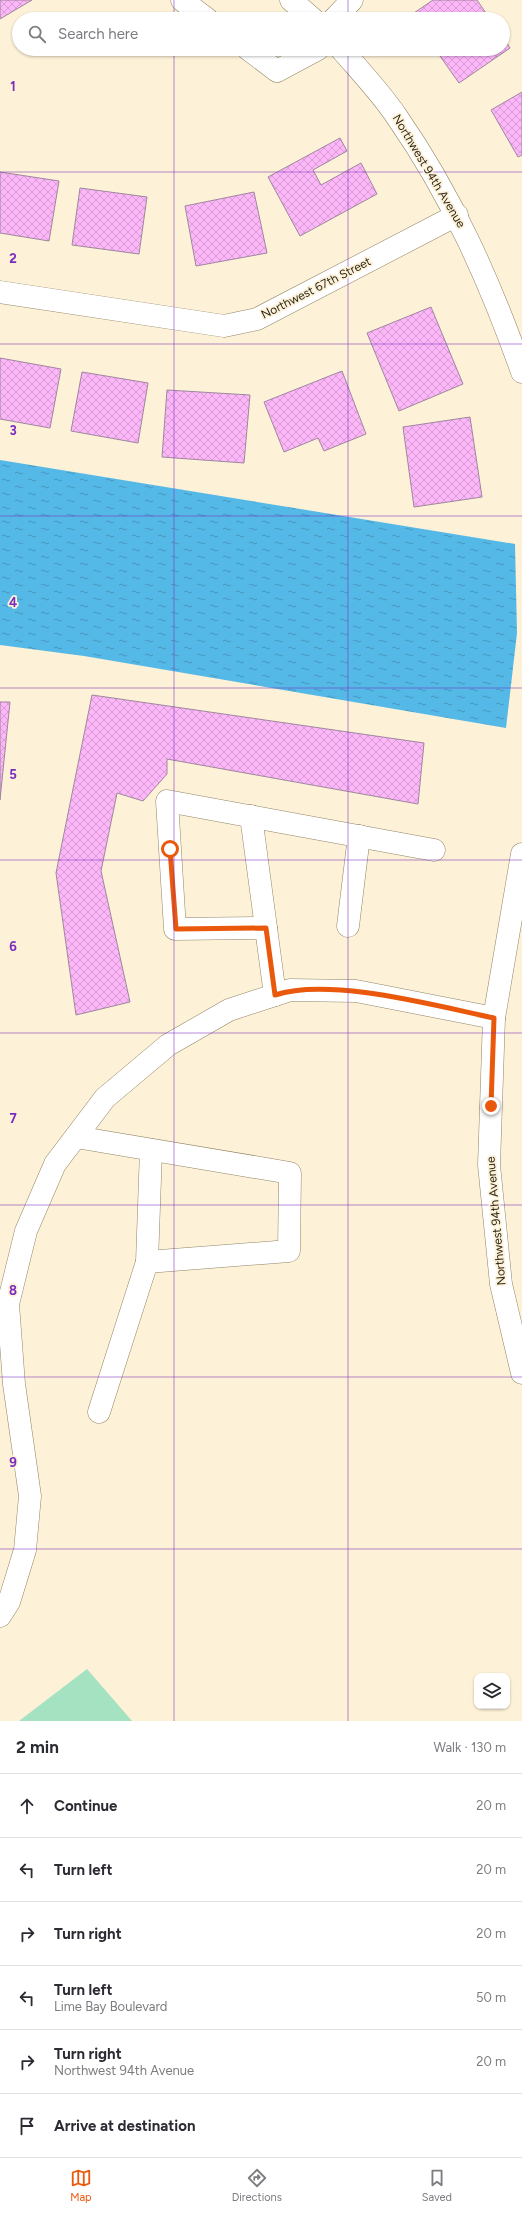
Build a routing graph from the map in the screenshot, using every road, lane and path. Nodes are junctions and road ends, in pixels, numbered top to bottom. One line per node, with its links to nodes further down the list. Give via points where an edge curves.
1 (182, 0): 4 (street)
2 (291, 0): 5 (street)
3 (352, 0): 6 (street)
4 (198, 12)
5 (305, 12)
6 (341, 12)
7 (258, 56): 8 (street, via 277,70)
8 (304, 56)
9 (347, 56): 10 (street, Northwest 94th Avenue, via 397,116)
10 (457, 215): 11 (street, Northwest 67th Street, via 257,319 224,326); 12 (street, Northwest 94th Avenue, via 499,308)
11 (0, 292)
12 (522, 372)
13 (251, 816): 14 (street); 18 (street); 18 (street, via 167,801 176,929)
14 (359, 836): 15 (street); 17 (street)
15 (434, 850)
16 (522, 854): 20 (street, Northwest 94th Avenue)
17 (348, 926)
18 (266, 928): 19 (street)
19 (275, 995): 20 (street, via 290,990 356,991); 21 (street, via 229,1010 168,1045 105,1098)
20 (494, 1018): 25 (street, Northwest 94th Avenue, via 489,1165 501,1284)
21 (76, 1137): 22 (street); 24 (street, via 55,1164 26,1231)
22 (151, 1150): 23 (street); 23 (street, via 290,1173 289,1251)
23 (147, 1262): 27 (street)
24 (4, 1300): 26 (street)
25 (522, 1373)
26 (8, 1395): 28 (street, via 30,1496 25,1550 8,1602)
27 (99, 1412)
28 (0, 1616)

